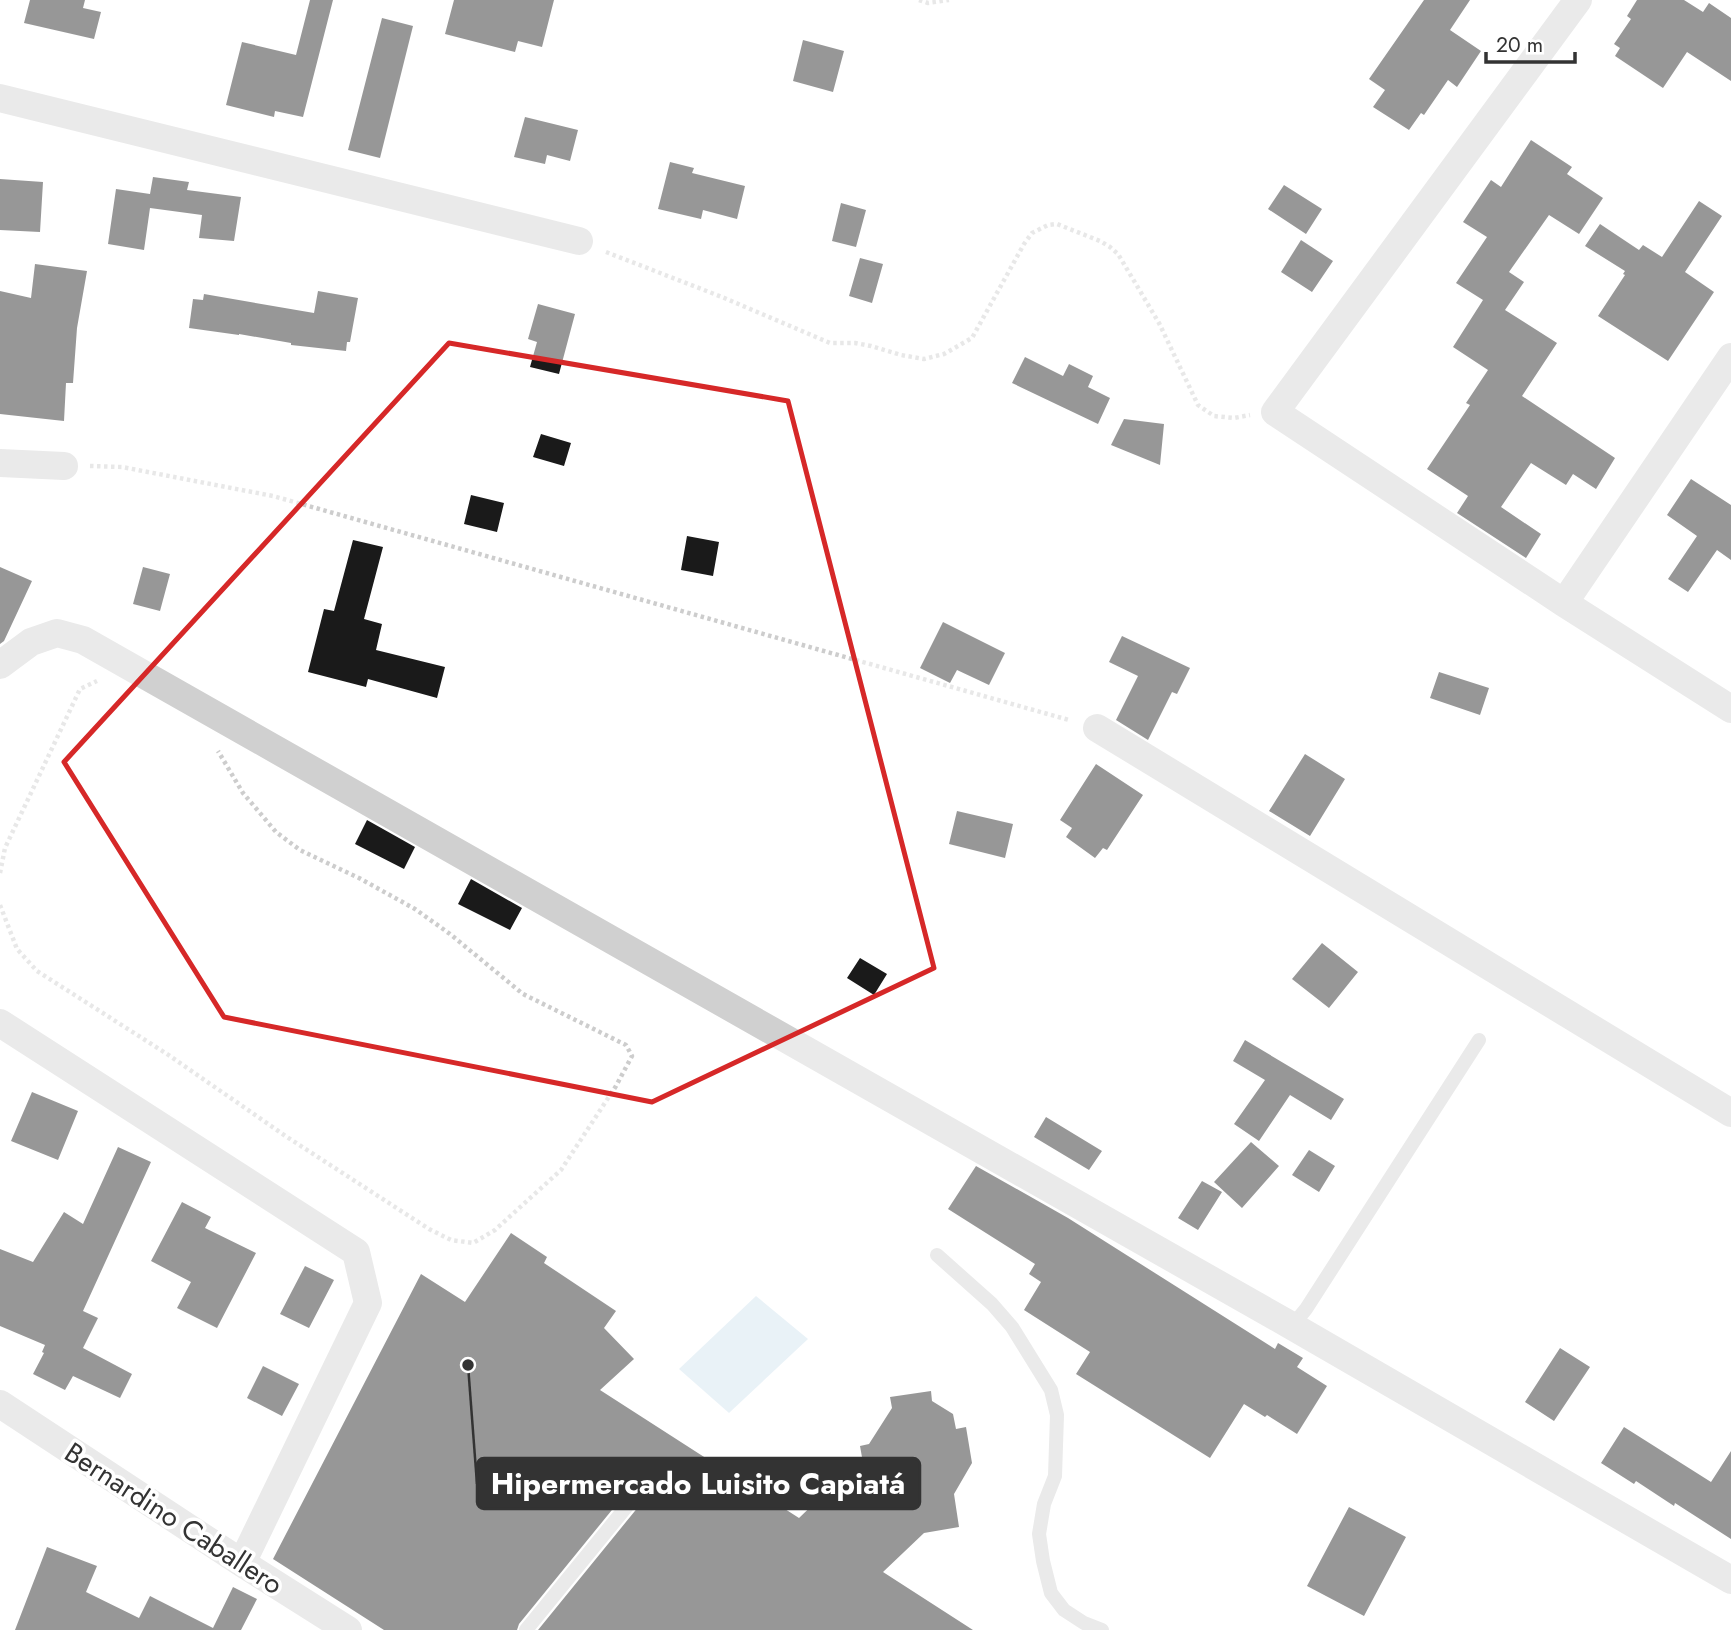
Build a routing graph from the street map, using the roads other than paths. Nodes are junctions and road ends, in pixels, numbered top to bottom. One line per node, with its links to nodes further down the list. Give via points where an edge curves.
1 (1578, 0): 7 (street, via 1275,412)
2 (0, 98): 3 (street)
3 (579, 241)
4 (1731, 357): 7 (street)
5 (0, 463): 6 (street)
6 (64, 466)
7 (1564, 603): 9 (street)
8 (0, 665): 15 (street, via 31,642 57,633 83,640)
9 (1731, 709)
10 (1097, 728): 13 (street)
11 (0, 1023): 18 (street, via 356,1252 368,1303)
12 (1479, 1040): 15 (lane)
13 (1731, 1113)
14 (937, 1255): 22 (lane, via 1012,1327 1051,1390 1057,1415 1055,1476 1039,1534 1043,1560 1051,1594 1065,1610)
15 (1292, 1326): 19 (street)
16 (0, 1404): 18 (street, Bernardino Caballero)
17 (645, 1484): 21 (lane)
18 (242, 1563): 20 (street, Bernardino Caballero)
19 (1731, 1580)
20 (348, 1630)
21 (526, 1630)
22 (1102, 1630)

